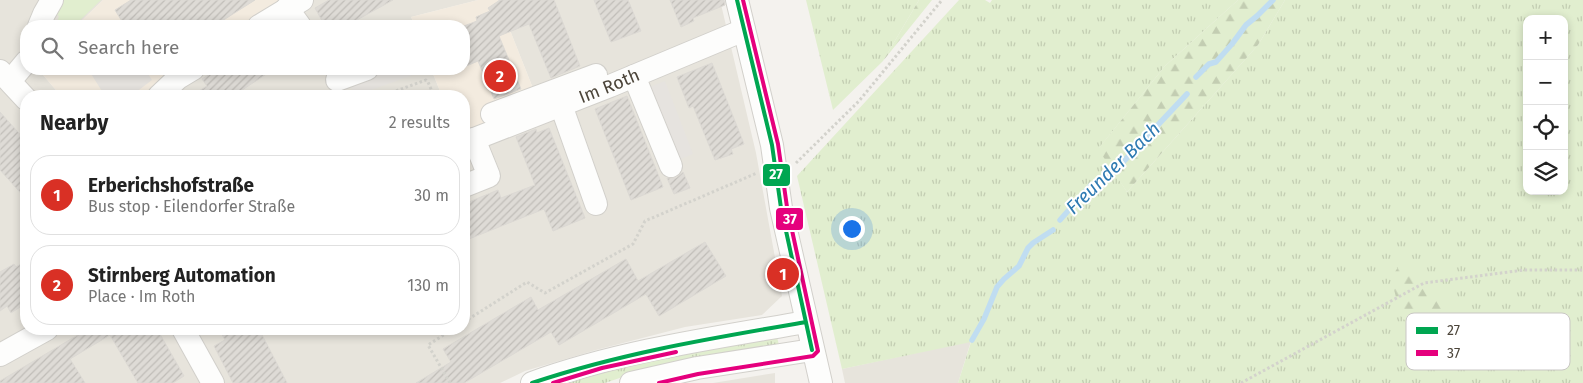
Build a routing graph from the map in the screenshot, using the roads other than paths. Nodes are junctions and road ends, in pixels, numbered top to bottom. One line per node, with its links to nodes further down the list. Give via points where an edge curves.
1 (52, 0): 4 (street)
2 (296, 12): 5 (street)
3 (741, 16): 10 (street, Im Roth); 15 (street); 21 (street, via 777,173 781,208)
4 (42, 20)
5 (275, 20)
6 (20, 66): 9 (street)
7 (183, 75): 12 (street)
8 (353, 75): 11 (street)
9 (5, 76): 13 (street)
10 (634, 76): 14 (street, Im Roth); 18 (street)
11 (337, 82)
12 (165, 90)
13 (20, 92)
14 (561, 105): 16 (street, Im Roth); 20 (street)
15 (492, 114)
16 (470, 141)
17 (470, 143): 19 (street, Im Roth, via 489,176)
18 (671, 166)
19 (470, 184)
20 (596, 204)
21 (806, 322): 24 (street); 27 (street, via 600,362)
22 (36, 335): 25 (street)
23 (186, 335): 26 (street)
24 (812, 350): 28 (street, via 697,368); 29 (street)
25 (0, 355)
26 (213, 383)
27 (532, 383)
28 (631, 383)
29 (821, 383)

